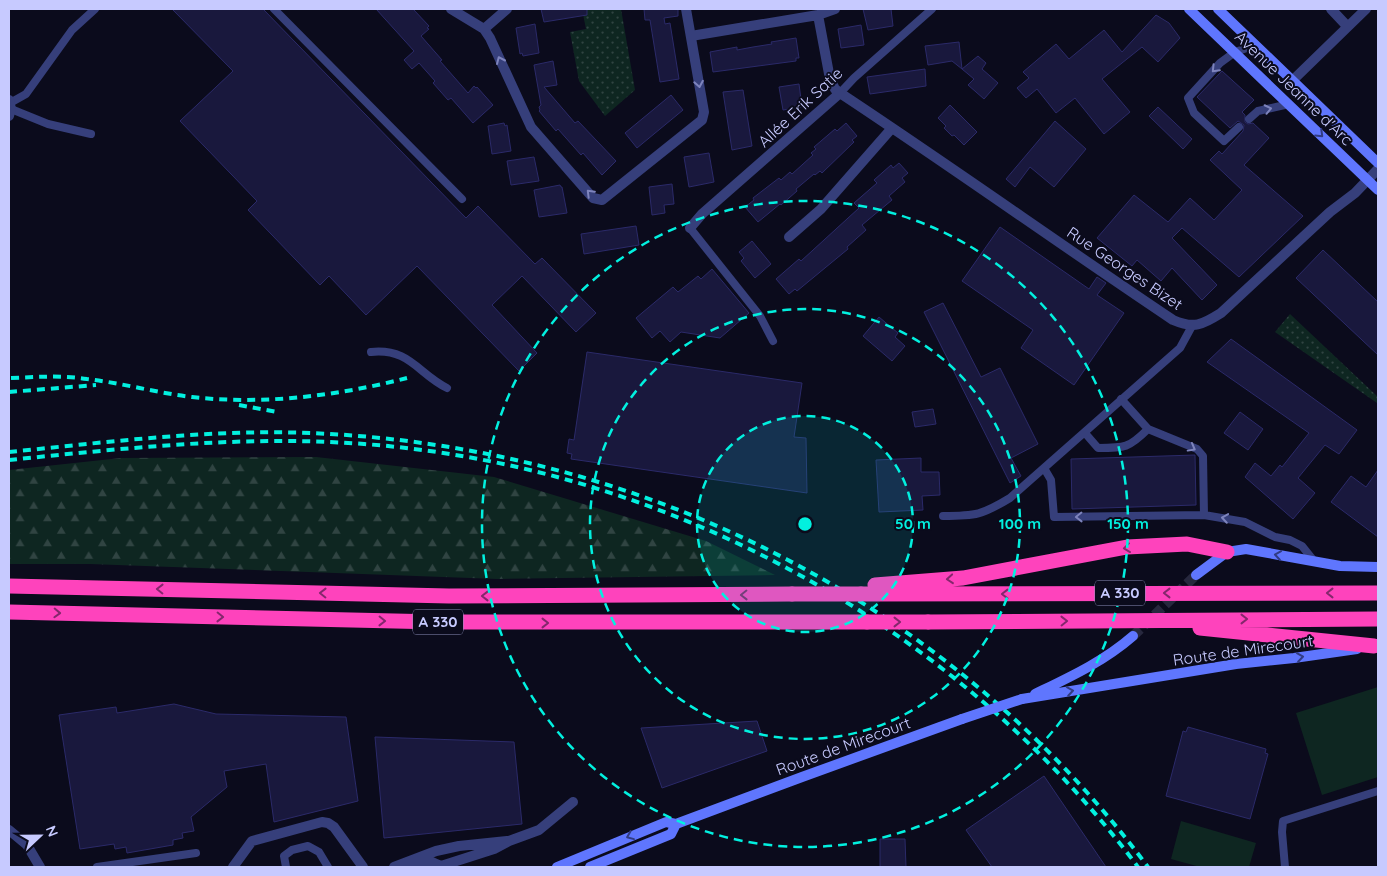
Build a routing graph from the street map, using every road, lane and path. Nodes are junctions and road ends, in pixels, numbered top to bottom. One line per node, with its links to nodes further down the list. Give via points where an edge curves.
1 (95, 9): 21 (lane, via 72,30 26,94)
2 (274, 9): 30 (lane)
3 (451, 9): 14 (street)
4 (507, 9): 14 (street)
5 (686, 9): 15 (street)
6 (835, 9): 12 (street)
7 (932, 9): 19 (lane, Allée Erik Satie)
8 (1189, 9): 17 (main road, Avenue Jeanne d'Arc)
9 (1218, 9): 16 (main road, Avenue Jeanne d'Arc)
10 (1331, 9): 13 (street)
11 (1366, 9): 13 (street)
12 (818, 15): 15 (street); 19 (street, via 830,79)
13 (1347, 26): 18 (street)
14 (484, 28): 15 (street, one-way to 14, via 704,112 702,120 602,200 593,198 531,126)
15 (691, 36)
16 (1256, 45): 17 (lane); 18 (main road, Avenue Jeanne d'Arc)
17 (1235, 52): 20 (main road, Avenue Jeanne d'Arc); 23 (lane, one-way to 23, via 1220,63 1188,98 1194,113 1224,141)
18 (1293, 80): 26 (main road, Avenue Jeanne d'Arc)
19 (840, 94): 24 (street, Rue Georges Bizet); 31 (street, Allée Erik Satie)
20 (1289, 104): 22 (lane, one-way to 20, via 1258,111); 28 (main road, Avenue Jeanne d'Arc, one-way to 28)
21 (10, 107): 25 (lane, via 48,124)
22 (1249, 119)
23 (1239, 127)
24 (892, 128): 32 (street, via 821,208); 33 (street, Rue Georges Bizet, via 1173,320)
25 (91, 134)
26 (1378, 163)
27 (1378, 169): 28 (street, Rue Georges Bizet)
28 (1368, 180): 29 (main road, Avenue Jeanne d'Arc); 33 (street, Rue Georges Bizet, via 1232,304 1208,321)
29 (1378, 190)
30 (462, 199)
31 (690, 228): 34 (lane, via 760,316)
32 (789, 237)
33 (1192, 326): 37 (lane, via 1180,348)
34 (773, 341)
35 (371, 352): 36 (lane, via 393,353 410,360)
36 (447, 388)
37 (1121, 400): 38 (lane); 39 (lane)
38 (1148, 429): 39 (lane, via 1133,444 1117,448 1098,448); 42 (lane, one-way to 42, via 1197,449 1203,456)
39 (1085, 433): 40 (lane)
40 (1044, 468): 41 (lane, via 991,510 972,516); 42 (lane, one-way to 40, via 1054,517 1051,480)
41 (943, 516)
42 (1204, 516): 44 (lane, one-way to 42, via 1302,546 1290,540 1275,537 1245,522)
43 (1227, 552): 44 (main road, one-way to 43, via 1246,549); 46 (main road); 48 (highway, one-way to 48, via 1187,544 1127,547 963,578)
44 (1314, 560): 45 (main road, via 1340,566)
45 (1378, 567)
46 (1196, 575)
47 (9, 586): 48 (highway, A 330, one-way to 47, bridge, via 458,596)
48 (855, 591): 49 (highway, A 330, one-way to 48)
49 (1378, 593)
50 (9, 612): 52 (highway, A 330, one-way to 52, bridge, via 447,622)
51 (1378, 619): 52 (highway, A 330, one-way to 51)
52 (1124, 620): 54 (highway)
53 (1133, 636): 55 (main road, Route de Mirecourt, via 1094,665)
54 (1376, 646): 55 (main road, Route de Mirecourt, one-way to 54, via 1236,664)
55 (1022, 699): 58 (main road, Route de Mirecourt, bridge)
56 (1378, 791): 77 (lane, via 1283,821)
57 (573, 802): 60 (street, via 539,830)
58 (676, 824): 75 (main road, Route de Mirecourt, one-way to 75, via 666,822); 76 (main road, Route de Mirecourt, via 671,834)
59 (9, 830): 67 (street, via 27,845)
60 (509, 841): 61 (street); 63 (street)
61 (454, 847): 63 (street); 64 (street); 66 (street)
62 (196, 853): 65 (lane)
63 (470, 857): 66 (street); 74 (street)
64 (407, 862): 66 (street, via 432,862); 73 (street)
65 (157, 863): 68 (lane)
66 (441, 866)
67 (40, 867)
68 (97, 867)
69 (233, 867): 72 (street, via 252,841 322,822 334,827)
70 (286, 867): 71 (lane, via 284,856 308,846 319,852)
71 (328, 867)
72 (363, 867)
73 (394, 867)
74 (473, 867)
75 (558, 867)
76 (590, 867)
77 (1285, 867)

